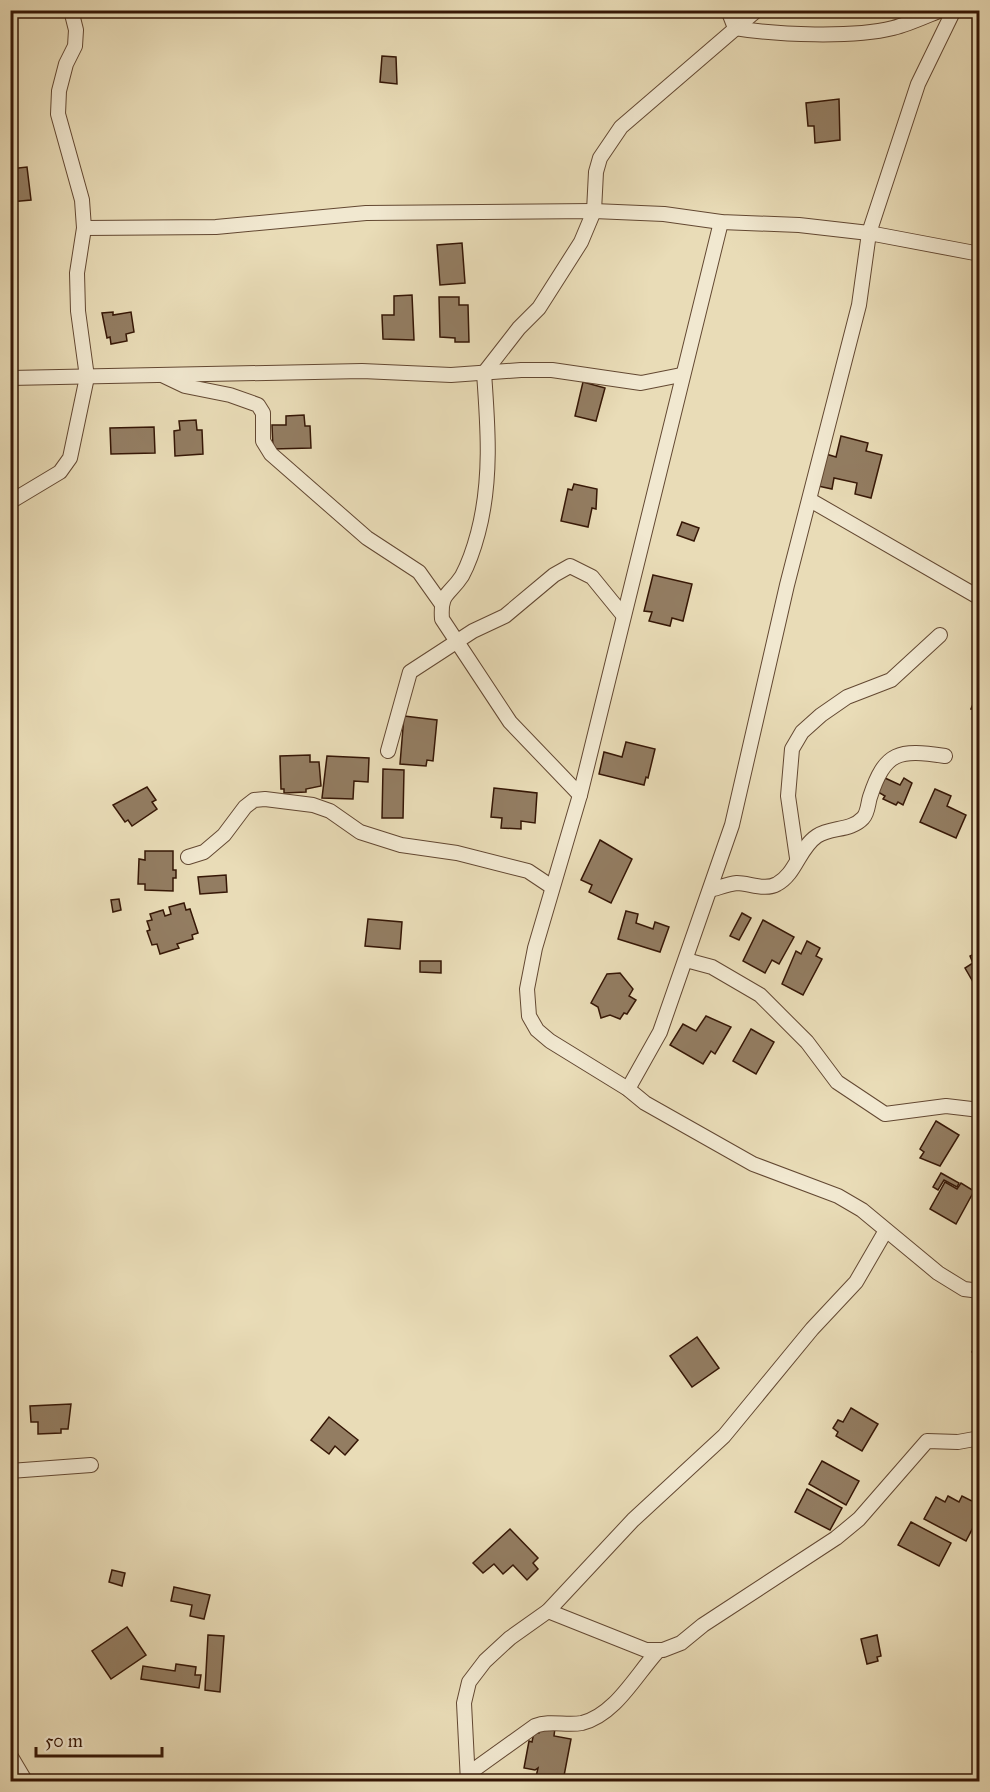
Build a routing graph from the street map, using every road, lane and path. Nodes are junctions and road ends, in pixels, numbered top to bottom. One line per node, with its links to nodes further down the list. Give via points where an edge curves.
1 (70, 10): 9 (street, via 76,30 75,46 59,91 58,114 82,200)
2 (728, 10): 6 (street)
3 (758, 10): 6 (street)
4 (941, 10): 6 (street, via 893,28 870,31 764,33)
5 (954, 10): 10 (street, via 918,84)
6 (735, 28): 7 (street, via 621,127 605,146 596,172)
7 (594, 211): 8 (street, via 664,214); 9 (street, via 366,213 216,227); 12 (street, via 558,282)
8 (721, 222): 10 (street); 14 (street)
9 (84, 228): 15 (street, via 77,273)
10 (869, 233): 11 (street); 17 (street, via 859,305)
11 (980, 254)
12 (484, 373): 13 (street, via 362,370); 14 (street, via 552,370 641,383); 20 (street, via 489,439 486,494 468,563)
13 (159, 374): 15 (street); 20 (street, via 185,386 258,405 263,413 263,441 271,454 367,538 419,572)
14 (681, 375): 21 (street, via 673,425)
15 (87, 377): 16 (street); 18 (street, via 70,458 60,472)
16 (10, 378)
17 (810, 501): 19 (street); 30 (street, via 732,825)
18 (10, 502)
19 (980, 598)
20 (441, 603): 23 (street, via 442,619)
21 (623, 615): 23 (street, via 592,577 570,566 505,616); 26 (street)
22 (940, 635): 28 (street, via 891,680 848,697 802,732 792,749 788,796)
23 (456, 642): 24 (street, via 410,672); 26 (street, via 510,722)
24 (388, 752)
25 (945, 756): 28 (street, via 912,752 890,758 878,772 865,817 854,826 818,835)
26 (580, 795): 29 (street)
27 (188, 857): 29 (street, via 212,846 254,800 265,799 330,811 360,832 401,845 457,853 528,871)
28 (797, 858): 30 (street, via 780,883 771,887 735,883)
29 (552, 887): 32 (street, via 527,989 529,1016 550,1041)
30 (710, 890): 31 (street)
31 (686, 960): 32 (street, via 660,1032); 33 (street, via 712,968 760,995 807,1042 837,1082 885,1114 946,1106)
32 (628, 1089): 34 (street, via 660,1112 753,1164 838,1196 862,1210)
33 (980, 1110)
34 (885, 1232): 35 (street, via 938,1273 964,1288); 39 (street, via 856,1282 724,1436 633,1520)
35 (980, 1291)
36 (980, 1438): 40 (street, via 927,1441 859,1519 836,1538 681,1643)
37 (91, 1465): 38 (street)
38 (10, 1471)
39 (548, 1611): 40 (street); 42 (street, via 510,1638 469,1682 465,1703)
40 (657, 1652): 42 (street, via 600,1714 581,1723 544,1722 535,1726)
41 (10, 1755): 43 (street)
42 (468, 1778)
43 (26, 1782)

